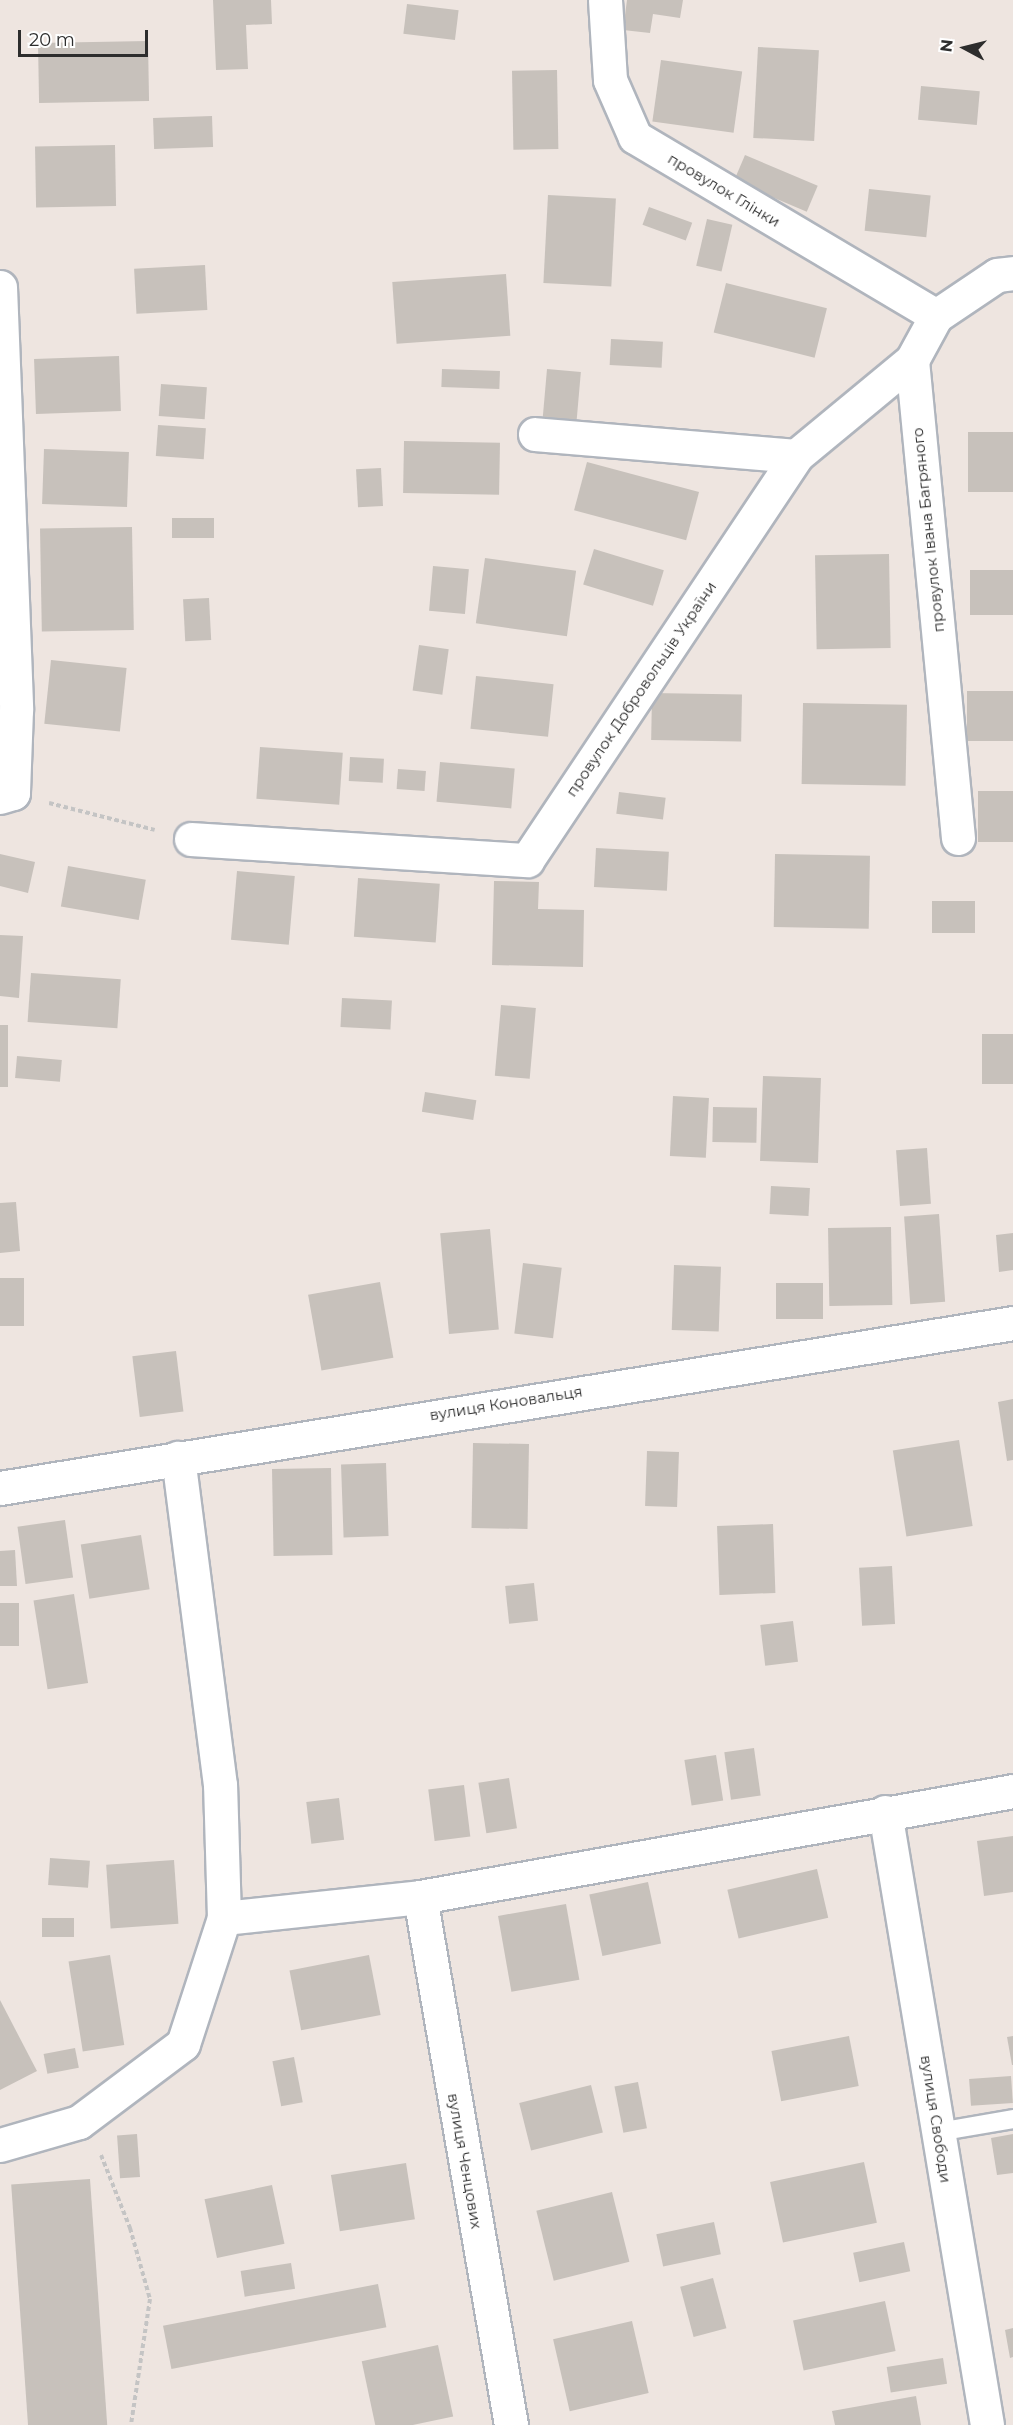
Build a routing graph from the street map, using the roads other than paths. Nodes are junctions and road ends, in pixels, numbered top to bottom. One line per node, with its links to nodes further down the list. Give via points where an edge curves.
1 (605, 0): 4 (street, провулок Глінки, via 609,80 635,137)
2 (1013, 273): 4 (street, via 997,275)
3 (0, 287): 8 (street, via 16,711)
4 (936, 316): 5 (street)
5 (912, 360): 7 (street); 9 (street, провулок Івана Багряного)
6 (535, 434): 7 (street)
7 (796, 456): 10 (street, провулок Добровольців України, via 527,860)
8 (7, 795)
9 (958, 838)
10 (191, 839)
11 (1013, 1323): 12 (street, вулиця Коновальця)
12 (178, 1458): 13 (street, вулиця Коновальця); 17 (street, via 220,1785)
13 (0, 1488)
14 (1013, 1791): 15 (street)
15 (885, 1812): 16 (street); 19 (street, вулиця Свободи)
16 (420, 1897): 17 (street); 21 (street, вулиця Ченцових)
17 (224, 1918): 20 (street, via 183,2043 79,2122)
18 (1013, 2119): 19 (lane)
19 (938, 2132): 22 (street, вулиця Свободи)
20 (0, 2145)
21 (511, 2425)
22 (987, 2425)

